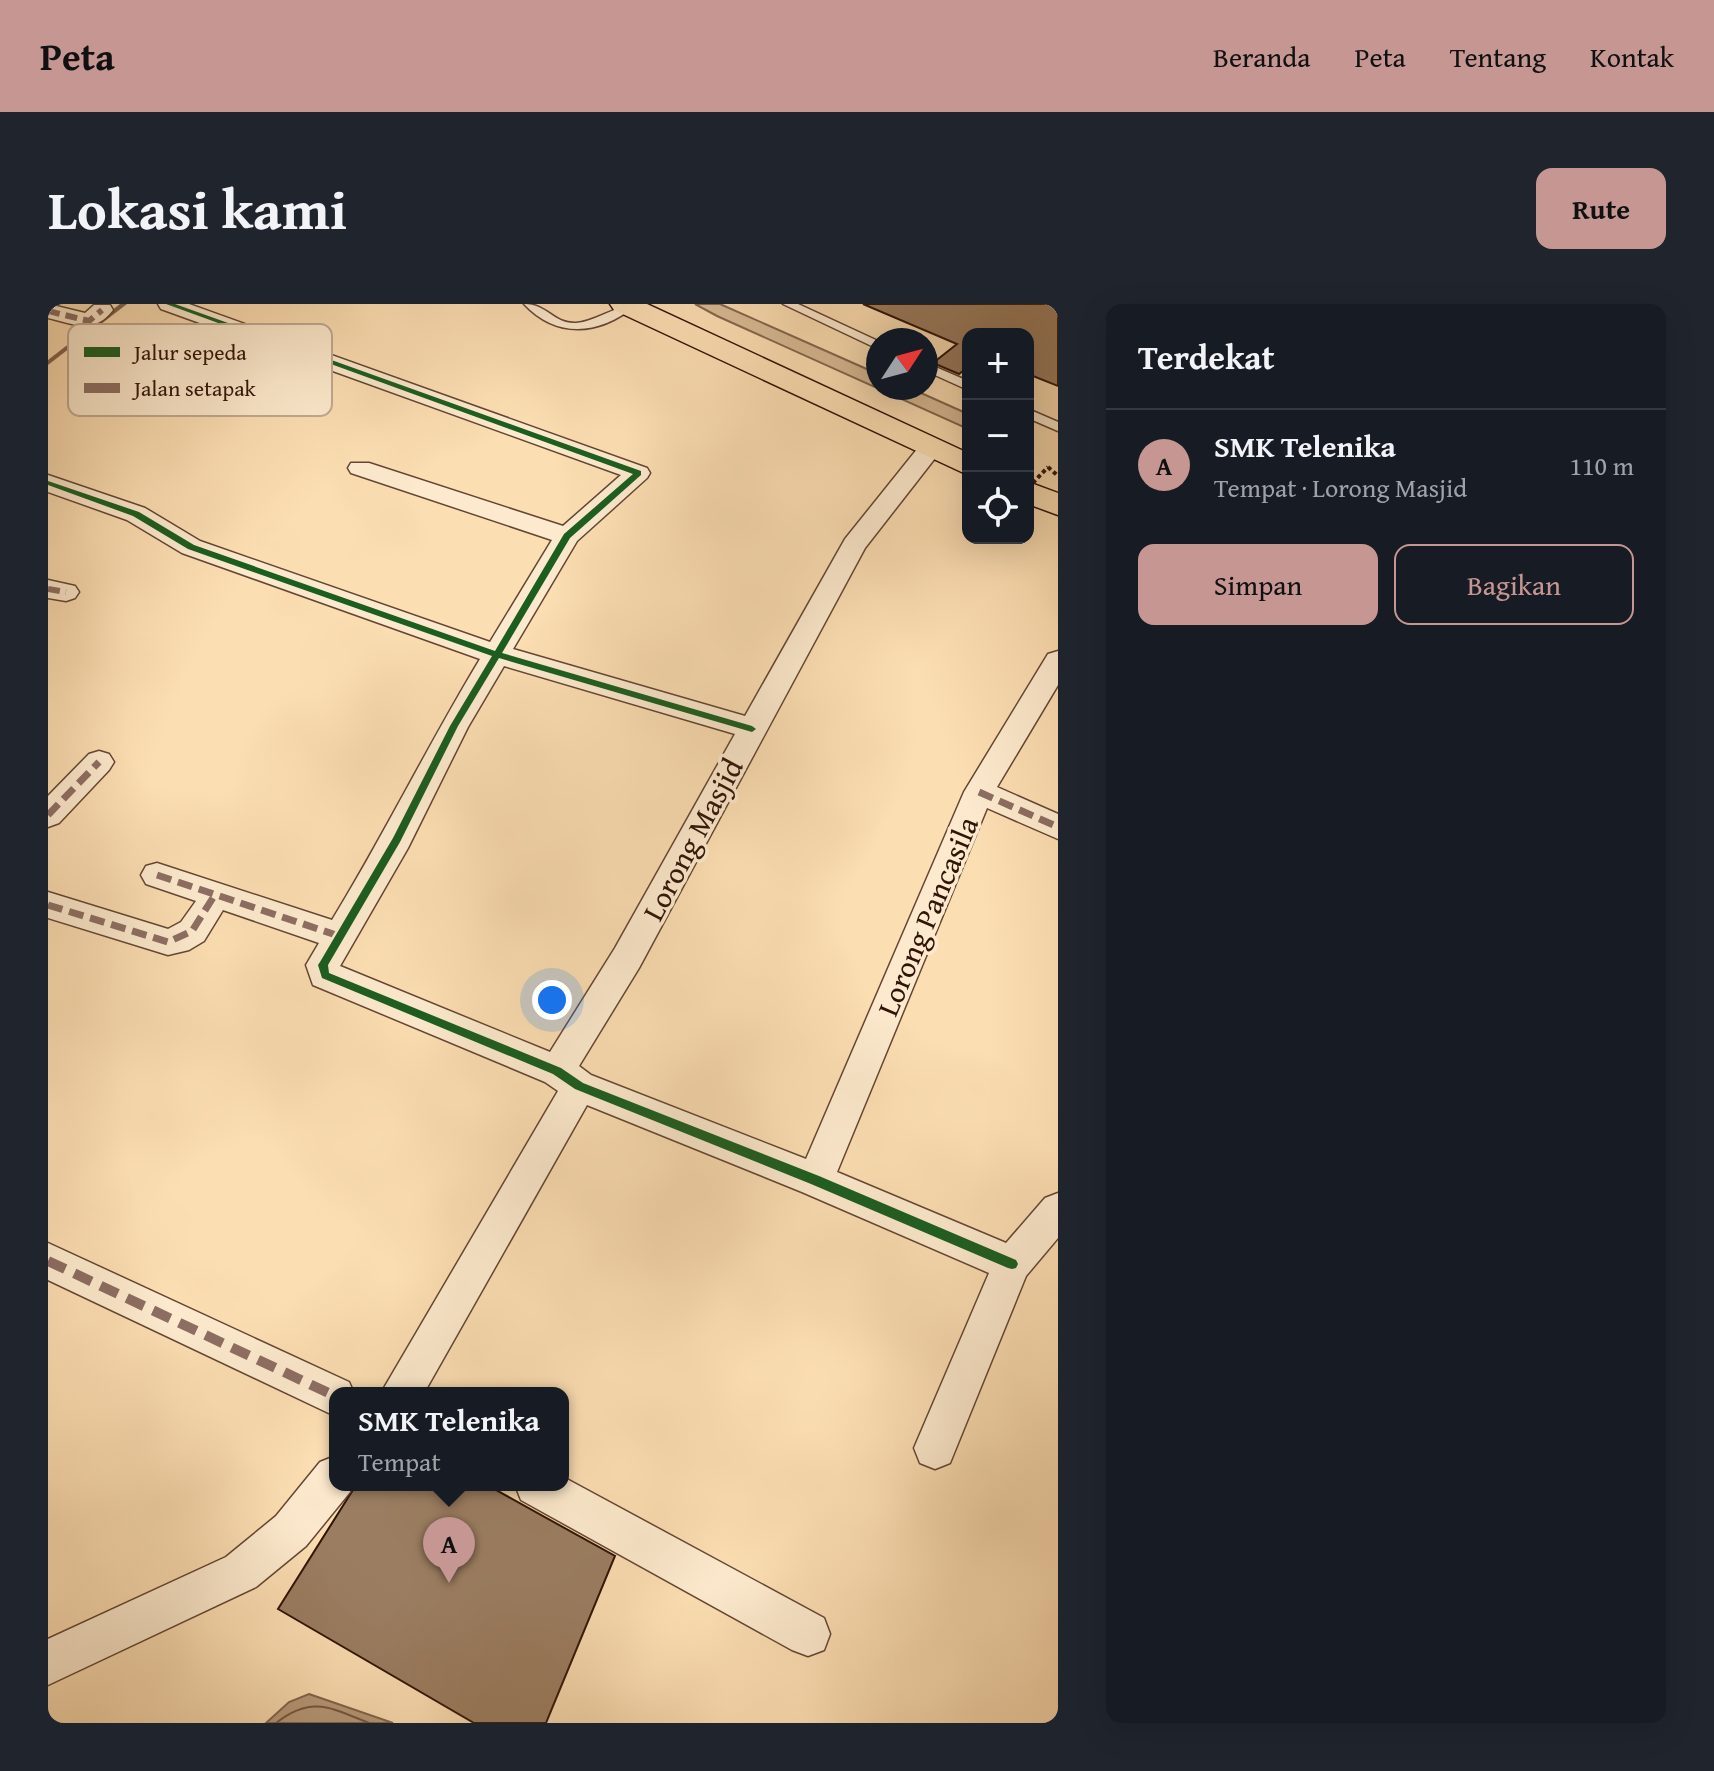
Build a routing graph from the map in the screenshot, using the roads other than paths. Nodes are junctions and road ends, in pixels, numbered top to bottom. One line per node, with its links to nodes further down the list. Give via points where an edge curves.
1 (169, 304): 8 (street)
2 (530, 304): 5 (lane, via 572,329 582,329)
3 (669, 304): 15 (highway)
4 (789, 304): 9 (lane)
5 (626, 305): 16 (highway)
6 (102, 310): 7 (street, via 89,321)
7 (48, 311)
8 (225, 324)
9 (866, 339)
10 (332, 363): 22 (street, via 638,473)
11 (938, 372): 12 (lane)
12 (962, 383)
13 (1034, 416): 14 (lane)
14 (1058, 427)
15 (962, 436)
16 (931, 448): 17 (highway); 25 (street, Lorong Masjid, via 854,545)
17 (962, 462)
18 (360, 468): 22 (street)
19 (1038, 478): 21 (highway)
20 (48, 483): 23 (street, via 136,514 191,547)
21 (1058, 505)
22 (567, 536): 23 (street)
23 (496, 654): 25 (street); 33 (street)
24 (1058, 661): 27 (street, Lorong Pancasila)
25 (752, 729): 34 (street, Lorong Masjid, via 627,958)
26 (99, 762): 28 (street)
27 (979, 792): 29 (street); 35 (street, Lorong Pancasila)
28 (48, 815)
29 (1058, 827)
30 (157, 875): 31 (street)
31 (216, 893): 32 (street, via 193,933 182,941 168,942); 33 (street)
32 (48, 905)
33 (339, 936): 34 (street, via 323,965 325,975)
34 (568, 1079): 35 (street); 39 (street, Lorong Masjid, via 560,1123)
35 (815, 1180): 38 (street)
36 (1058, 1210): 38 (street)
37 (48, 1261): 40 (street)
38 (1012, 1264): 41 (street)
39 (405, 1387)
40 (329, 1393)
41 (935, 1448)
42 (329, 1484): 45 (street, via 291,1531 241,1572)
43 (547, 1491): 44 (street)
44 (808, 1634)
45 (48, 1662)

